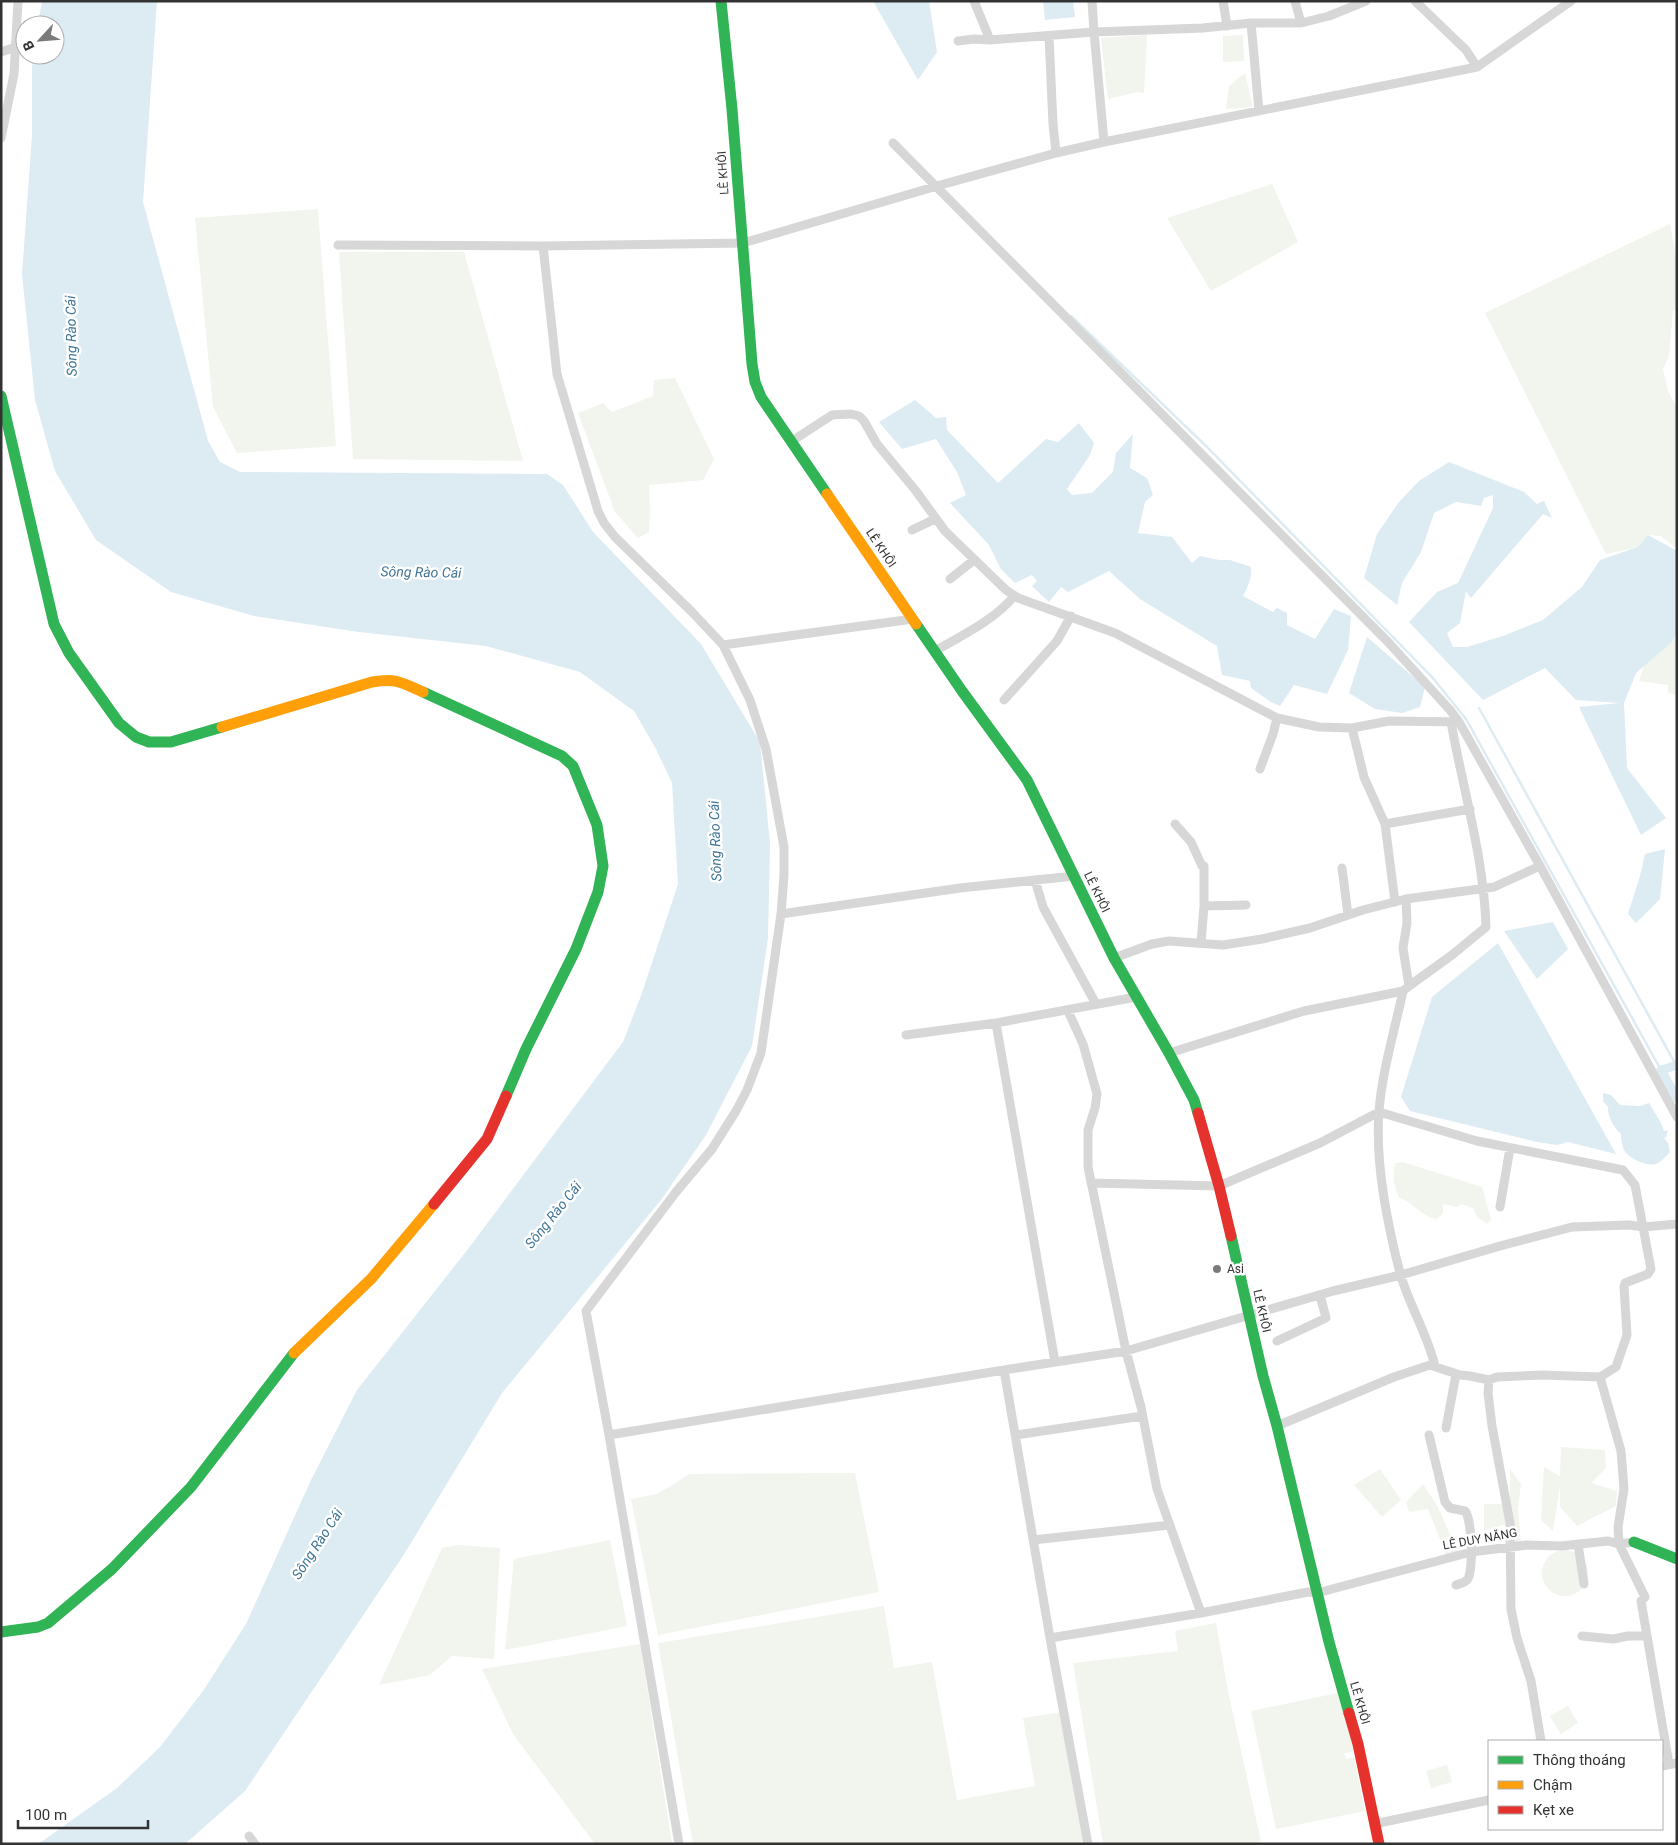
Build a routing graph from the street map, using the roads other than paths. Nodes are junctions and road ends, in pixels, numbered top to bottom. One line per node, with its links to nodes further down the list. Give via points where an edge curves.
1 (18, 1): 10 (street)
2 (721, 1): 28 (street, LÊ KHÔI)
3 (974, 1): 16 (street)
4 (1092, 1): 14 (street)
5 (1223, 1): 13 (street)
6 (1295, 1): 12 (street)
7 (1366, 1): 12 (street, via 1329,16)
8 (1414, 1): 21 (street, via 1466,50)
9 (1571, 1): 21 (street)
10 (17, 15)
11 (1252, 23): 12 (street); 13 (street); 22 (street)
12 (1300, 23)
13 (1227, 26): 14 (street)
14 (1094, 32): 15 (street); 24 (street)
15 (1049, 36): 16 (street); 26 (street)
16 (990, 40): 17 (street)
17 (958, 41)
18 (15, 47): 19 (street)
19 (1, 52)
20 (15, 60): 23 (street)
21 (1477, 67): 22 (street)
22 (1259, 111): 24 (street)
23 (1, 138)
24 (1104, 142): 26 (street)
25 (893, 143): 27 (street)
26 (1056, 153): 27 (street)
27 (936, 186): 28 (street); 44 (street, via 1388,642 1441,700)
28 (743, 243): 30 (street); 32 (street, LÊ KHÔI, via 756,382 761,397)
29 (338, 245): 30 (street)
30 (543, 246): 40 (street, via 557,374 598,511 615,537)
31 (1, 396): 107 (street, via 54,624 69,653 127,731 147,742 171,742 372,682 396,680 568,760 575,769 596,821 603,866 598,892 573,956 526,1049 491,1130 474,1156 363,1289 289,1359 191,1487 112,1569 48,1623)
32 (792, 441): 33 (street, via 832,415 859,416); 39 (street, LÊ KHÔI)
33 (935, 518): 34 (street); 35 (street)
34 (912, 530)
35 (974, 560): 36 (street); 37 (street)
36 (950, 579)
37 (1014, 596): 38 (street); 41 (street, via 994,614)
38 (1071, 616): 42 (street, via 1057,642); 43 (street, via 1131,640)
39 (913, 619): 40 (street); 41 (street, LÊ KHÔI)
40 (723, 645): 59 (street, via 753,708 766,748 784,848)
41 (935, 651): 52 (street, LÊ KHÔI, via 1027,780)
42 (1004, 700)
43 (1277, 718): 45 (street, via 1319,727); 46 (street)
44 (1455, 722): 45 (street, via 1389,721); 47 (street); 50 (street)
45 (1352, 728): 49 (street, via 1364,777)
46 (1260, 769)
47 (1470, 809): 49 (street); 54 (street)
48 (1175, 824): 58 (street, via 1191,842 1203,866)
49 (1385, 824): 56 (street)
50 (1540, 866): 54 (street, via 1494,887); 71 (street)
51 (1342, 868): 60 (street)
52 (1074, 876): 53 (street); 62 (street, LÊ KHÔI)
53 (1034, 880): 59 (street); 65 (street, via 1043,908)
54 (1483, 888): 55 (street); 63 (street, via 1486,927 1483,931)
55 (1406, 899): 56 (street); 63 (street, via 1403,948)
56 (1395, 902): 60 (street)
57 (1246, 905): 58 (street)
58 (1204, 906): 61 (street)
59 (781, 914): 92 (street, via 761,1053 743,1097 712,1149 586,1310)
60 (1348, 915): 61 (street, via 1310,928 1247,942)
61 (1201, 943): 62 (street, via 1169,941)
62 (1114, 958): 64 (street, LÊ KHÔI)
63 (1406, 988): 69 (street, via 1304,1011); 70 (street)
64 (1136, 997): 65 (street); 69 (street, LÊ KHÔI)
65 (1096, 1004): 66 (street)
66 (1068, 1011): 67 (street); 73 (street, via 1083,1044 1097,1094 1088,1130)
67 (996, 1024): 68 (street); 83 (street)
68 (906, 1034)
69 (1169, 1053): 74 (street, LÊ KHÔI, via 1194,1100)
70 (1379, 1112): 72 (street); 74 (street, via 1320,1144); 78 (street, via 1378,1145 1386,1212)
71 (1677, 1117)
72 (1510, 1148): 75 (street); 77 (street, via 1622,1170 1635,1185)
73 (1091, 1183): 74 (street); 82 (street)
74 (1219, 1186): 80 (street, LÊ KHÔI)
75 (1500, 1207)
76 (1677, 1224): 77 (street)
77 (1643, 1228): 78 (street, via 1630,1225 1572,1227); 87 (street, via 1652,1269 1648,1274 1625,1283 1627,1335 1616,1367)
78 (1401, 1275): 79 (street); 84 (street)
79 (1320, 1295): 80 (street); 81 (street, via 1326,1318)
80 (1249, 1316): 82 (street); 90 (street, LÊ KHÔI)
81 (1277, 1341)
82 (1126, 1351): 83 (street); 89 (street)
83 (1055, 1362): 85 (street)
84 (1435, 1366): 86 (street); 90 (street, via 1394,1377)
85 (1004, 1370): 92 (street); 93 (street)
86 (1456, 1374): 88 (street); 91 (street)
87 (1600, 1377): 88 (street, via 1542,1375); 99 (street, via 1621,1451 1624,1490 1618,1527)
88 (1489, 1380): 100 (street, via 1492,1426 1510,1523)
89 (1142, 1416): 93 (street); 95 (street, via 1157,1489)
90 (1277, 1426): 105 (street, LÊ KHÔI)
91 (1446, 1428)
92 (609, 1435): 117 (street)
93 (1016, 1435): 96 (street)
94 (1429, 1435): 101 (street, via 1445,1502 1450,1508 1465,1511 1469,1517)
95 (1170, 1526): 96 (street); 106 (street)
96 (1034, 1540): 110 (street)
97 (1634, 1542): 99 (street, LÊ DUY NĂNG); 102 (street, LÊ DUY NĂNG)
98 (1578, 1544): 99 (street, LÊ DUY NĂNG, via 1608,1540); 100 (street, LÊ DUY NĂNG); 103 (street)
99 (1619, 1544): 109 (street, via 1645,1597 1641,1601)
100 (1510, 1547): 101 (street, LÊ DUY NĂNG); 111 (street, via 1511,1609 1532,1681)
101 (1471, 1552): 104 (street, via 1468,1578); 105 (street, LÊ DUY NĂNG)
102 (1677, 1559)
103 (1584, 1584)
104 (1456, 1585)
105 (1317, 1593): 106 (street, LÊ DUY NĂNG, via 1308,1592); 114 (street, LÊ KHÔI, via 1358,1744)
106 (1201, 1613): 110 (street, LÊ DUY NĂNG)
107 (1, 1632)
108 (1582, 1636): 109 (street, via 1614,1640)
109 (1647, 1636): 112 (street)
110 (1050, 1638): 118 (street)
111 (1541, 1740)
112 (1669, 1764)
113 (1488, 1800): 114 (street)
114 (1374, 1824): 119 (street, LÊ KHÔI)
115 (249, 1836): 116 (street)
116 (255, 1844)
117 (680, 1844)
118 (1088, 1844)
119 (1379, 1844)

